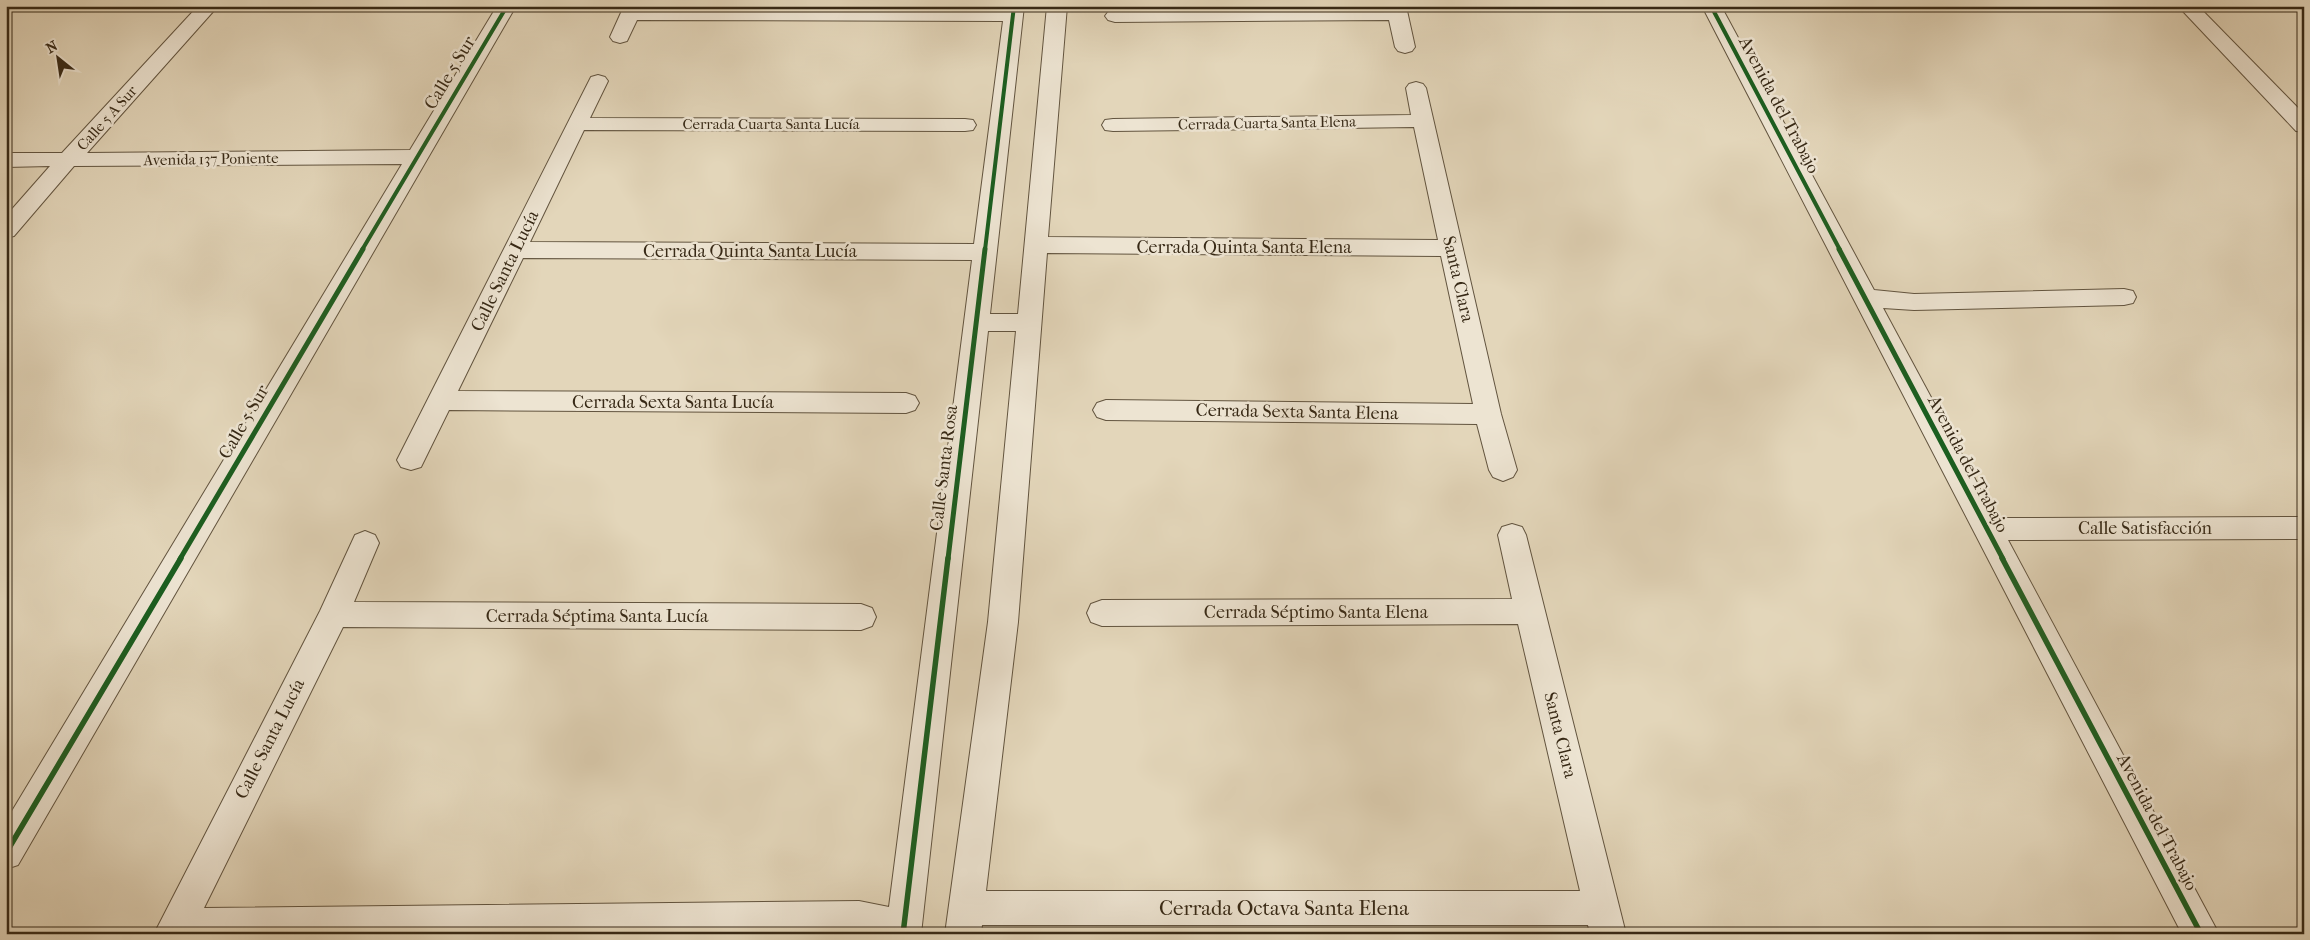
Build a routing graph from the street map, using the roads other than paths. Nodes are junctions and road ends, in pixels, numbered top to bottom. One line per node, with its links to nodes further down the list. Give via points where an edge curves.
1 (209, 6): 21 (street, Calle 5 A Sur)
2 (507, 6): 19 (street, Calle 5 Sur)
3 (1057, 6): 23 (street)
4 (1711, 6): 28 (street, Avenida del Trabajo)
5 (2187, 6): 18 (street)
6 (633, 10): 8 (street); 10 (street)
7 (1396, 10): 9 (street); 11 (street)
8 (1013, 11): 26 (street, Calle Santa Rosa)
9 (1115, 16)
10 (620, 37)
11 (1405, 47)
12 (598, 81): 15 (street, Calle Santa Lucía)
13 (1416, 88): 14 (street, Santa Clara)
14 (1422, 121): 17 (street, Cerrada Cuarta Santa Elena); 24 (street, Santa Clara)
15 (577, 124): 16 (street, Cerrada Cuarta Santa Lucía); 25 (street, Calle Santa Lucía)
16 (965, 125)
17 (1113, 125)
18 (2304, 126)
19 (416, 157): 21 (street, Avenida 137 Poniente); 45 (street, Calle 5 Sur)
20 (6, 160): 21 (street, Avenida 137 Poniente)
21 (68, 160): 22 (street, Calle 5 A Sur)
22 (6, 231)
23 (1036, 245): 24 (street, Cerrada Quinta Santa Elena); 30 (street)
24 (1451, 248): 34 (street, Santa Clara)
25 (516, 250): 26 (street, Cerrada Quinta Santa Lucía); 31 (street, Calle Santa Lucía)
26 (985, 252): 29 (street, Calle Santa Rosa)
27 (2124, 297): 28 (street, via 1914,302)
28 (1865, 298): 38 (street, Avenida del Trabajo)
29 (976, 322): 30 (street); 49 (street, Calle Santa Rosa)
30 (1030, 324): 46 (street, via 1003,622)
31 (441, 400): 32 (street, Cerrada Sexta Santa Lucía); 35 (street, Calle Santa Lucía)
32 (906, 403)
33 (1106, 410): 34 (street, Cerrada Sexta Santa Elena)
34 (1488, 414): 36 (street, Santa Clara)
35 (411, 460)
36 (1503, 470)
37 (2304, 528): 38 (street, Calle Satisfacción)
38 (1987, 529): 50 (street, Avenida del Trabajo)
39 (1512, 535): 41 (street, Santa Clara)
40 (365, 543): 43 (street, Calle Santa Lucía)
41 (1530, 612): 42 (street, Cerrada Séptimo Santa Elena); 47 (street, Santa Clara)
42 (1102, 613)
43 (334, 614): 44 (street, Cerrada Séptima Santa Lucía); 48 (street, Calle Santa Lucía)
44 (861, 617)
45 (6, 853)
46 (964, 921): 47 (street, Cerrada Octava Santa Elena)
47 (1606, 921)
48 (174, 930): 49 (street, via 859,919)
49 (903, 931)
50 (2201, 934)

